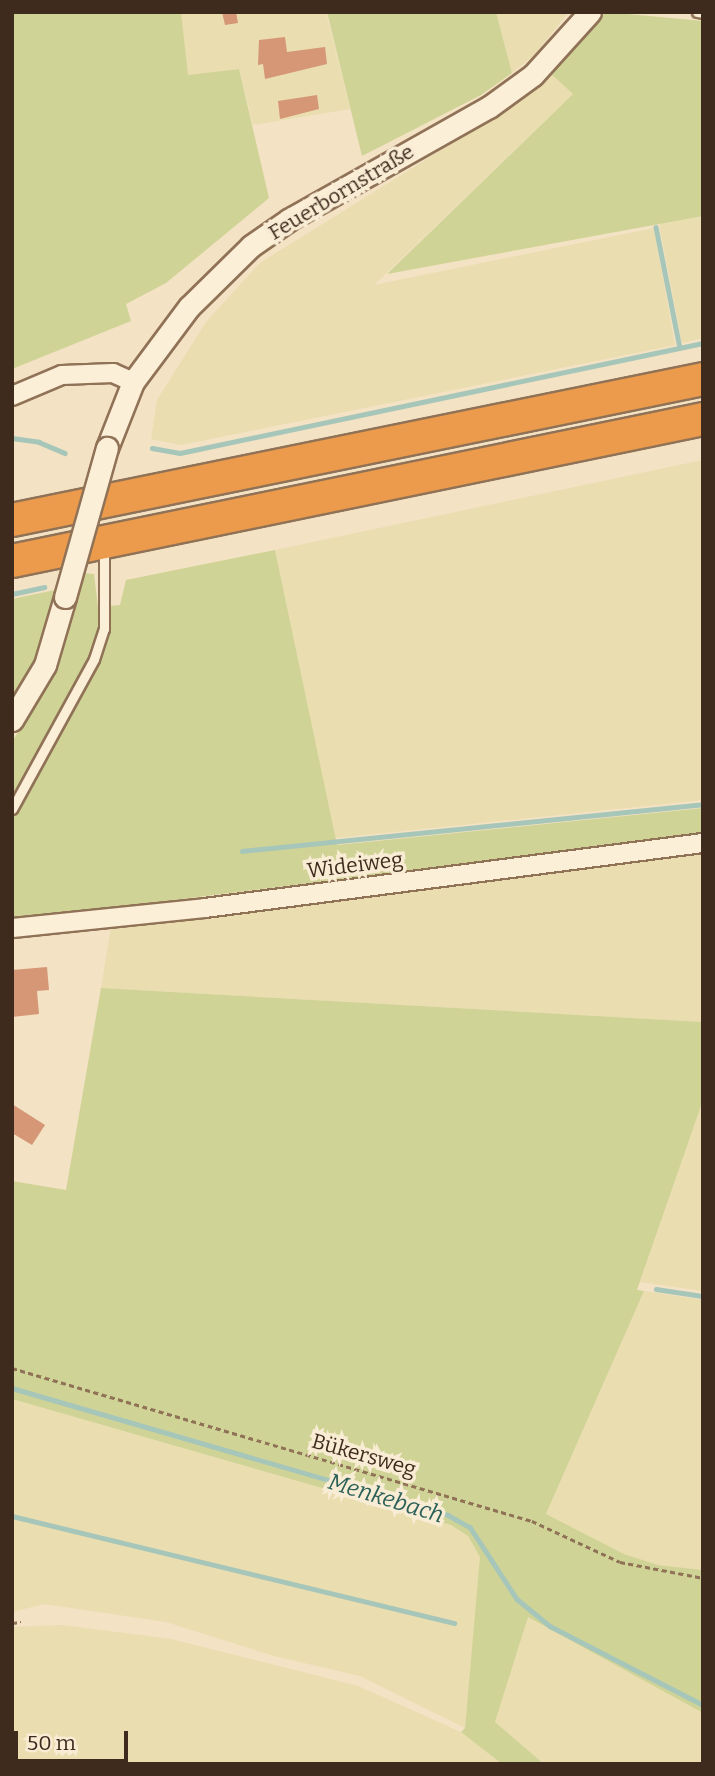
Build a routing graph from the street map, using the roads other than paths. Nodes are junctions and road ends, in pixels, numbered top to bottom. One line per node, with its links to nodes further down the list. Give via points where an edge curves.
1 (590, 12): 5 (street, Feuerbornstraße, via 533,75 489,107 290,219 251,246 181,316)
2 (697, 12): 3 (lane)
3 (703, 13)
4 (703, 379): 8 (highway)
5 (133, 382): 6 (street, via 113,373 62,375); 11 (street, Feuerbornstraße, bridge, via 107,448 45,665)
6 (12, 396)
7 (703, 419): 9 (highway)
8 (12, 520)
9 (104, 543): 10 (highway); 12 (lane, via 104,629 94,659)
10 (12, 561)
11 (12, 720)
12 (12, 809)
13 (703, 843): 14 (street, Wideiweg, via 205,908)
14 (12, 928)

